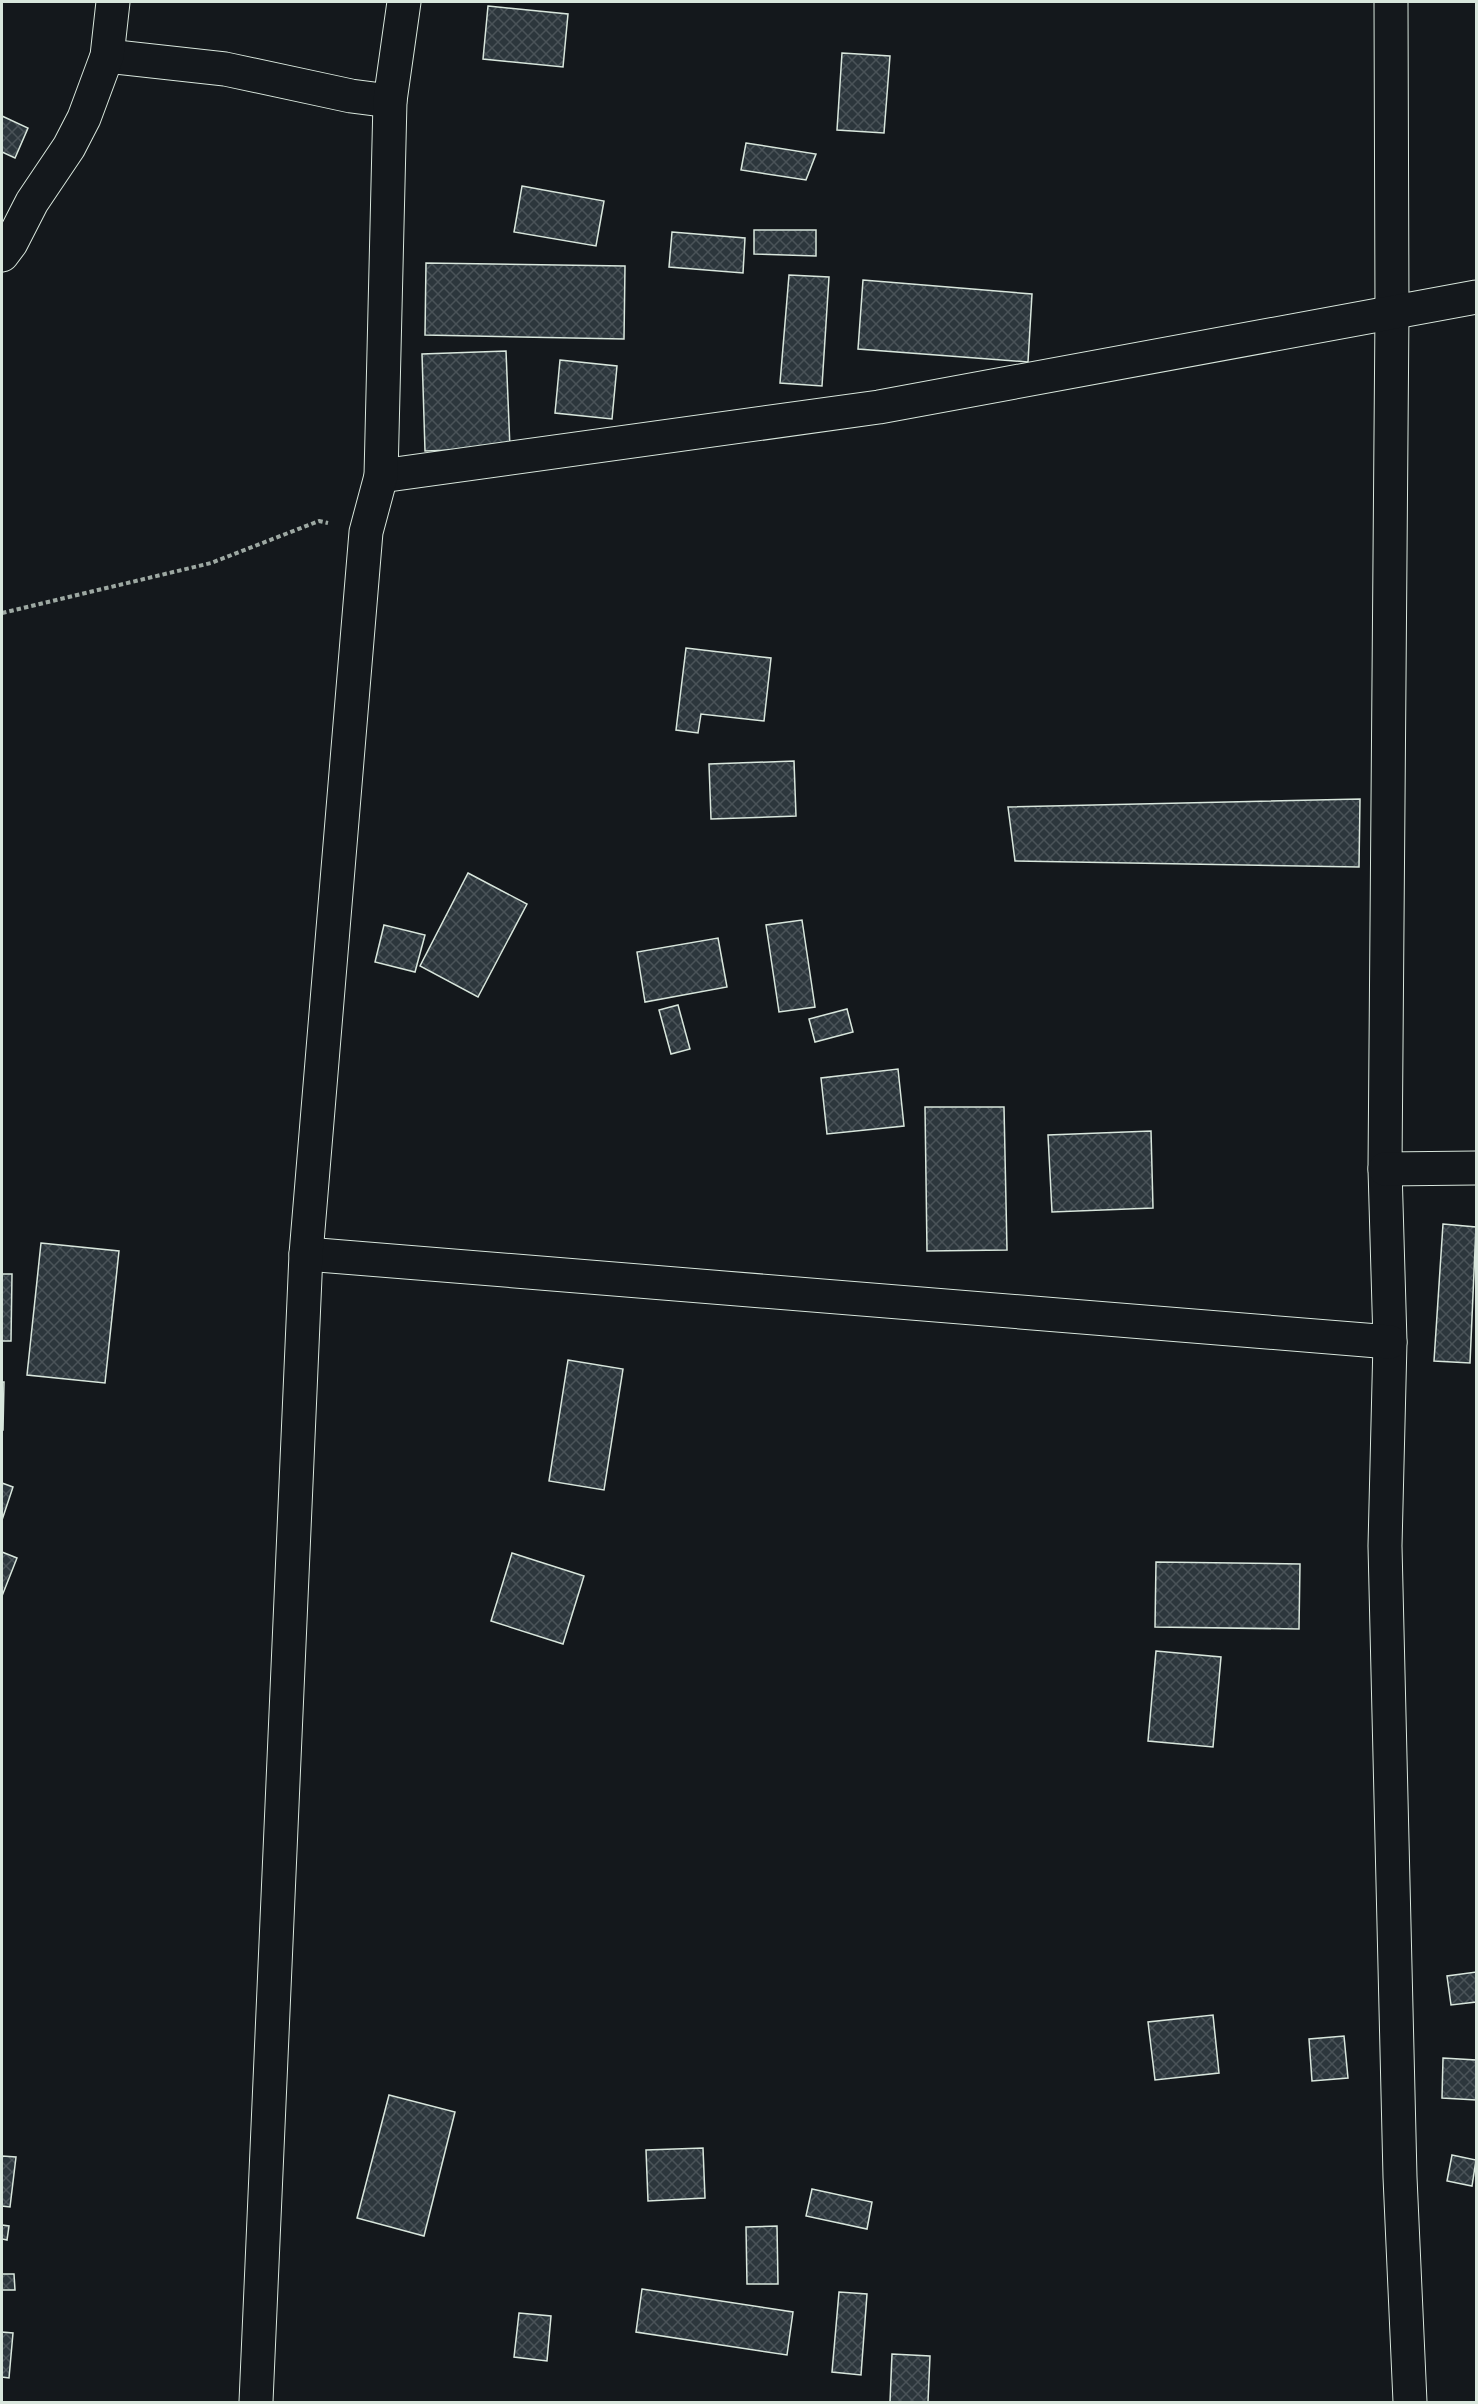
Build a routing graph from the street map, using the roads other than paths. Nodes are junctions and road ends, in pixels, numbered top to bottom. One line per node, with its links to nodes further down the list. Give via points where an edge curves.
1 (113, 2): 4 (street)
2 (404, 2): 5 (street)
3 (1391, 2): 8 (street)
4 (106, 56): 5 (street, via 225,69); 6 (street, via 69,147)
5 (390, 101): 9 (street)
6 (2, 255)
7 (1476, 297): 8 (street)
8 (1392, 312): 9 (street, via 879,408); 11 (street)
9 (381, 476): 12 (street, via 366,532)
10 (1476, 1168): 11 (street)
11 (1385, 1169): 13 (street)
12 (306, 1254): 13 (street); 14 (street)
13 (1390, 1342): 15 (street, via 1385,1546)
14 (256, 2403)
15 (1410, 2403)

